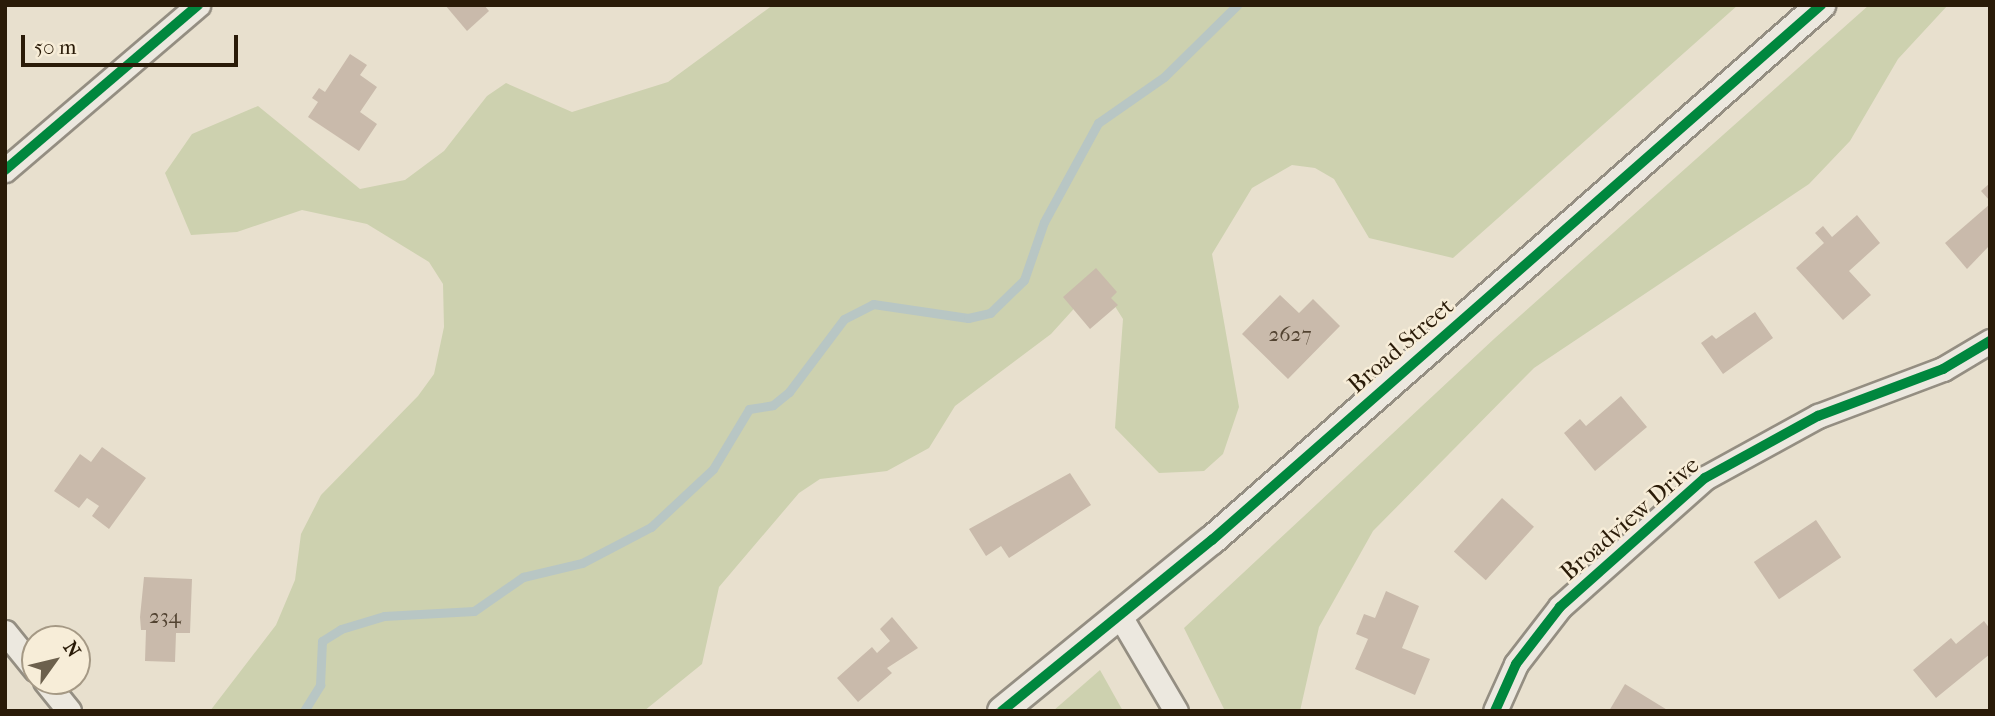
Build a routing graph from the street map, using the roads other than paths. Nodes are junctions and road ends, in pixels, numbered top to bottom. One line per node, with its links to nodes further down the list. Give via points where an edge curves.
1 (198, 5): 3 (street)
2 (1821, 5): 5 (street, Broad Street)
3 (5, 170)
4 (1990, 341): 12 (street, Broadview Drive, via 1943,369 1818,416 1705,478 1560,607 1516,664)
5 (1120, 616): 10 (street, Broad Street); 11 (street)
6 (5, 632): 7 (street)
7 (21, 652)
8 (56, 695): 9 (street)
9 (69, 711)
10 (1002, 711)
11 (1176, 711)
12 (1495, 711)

